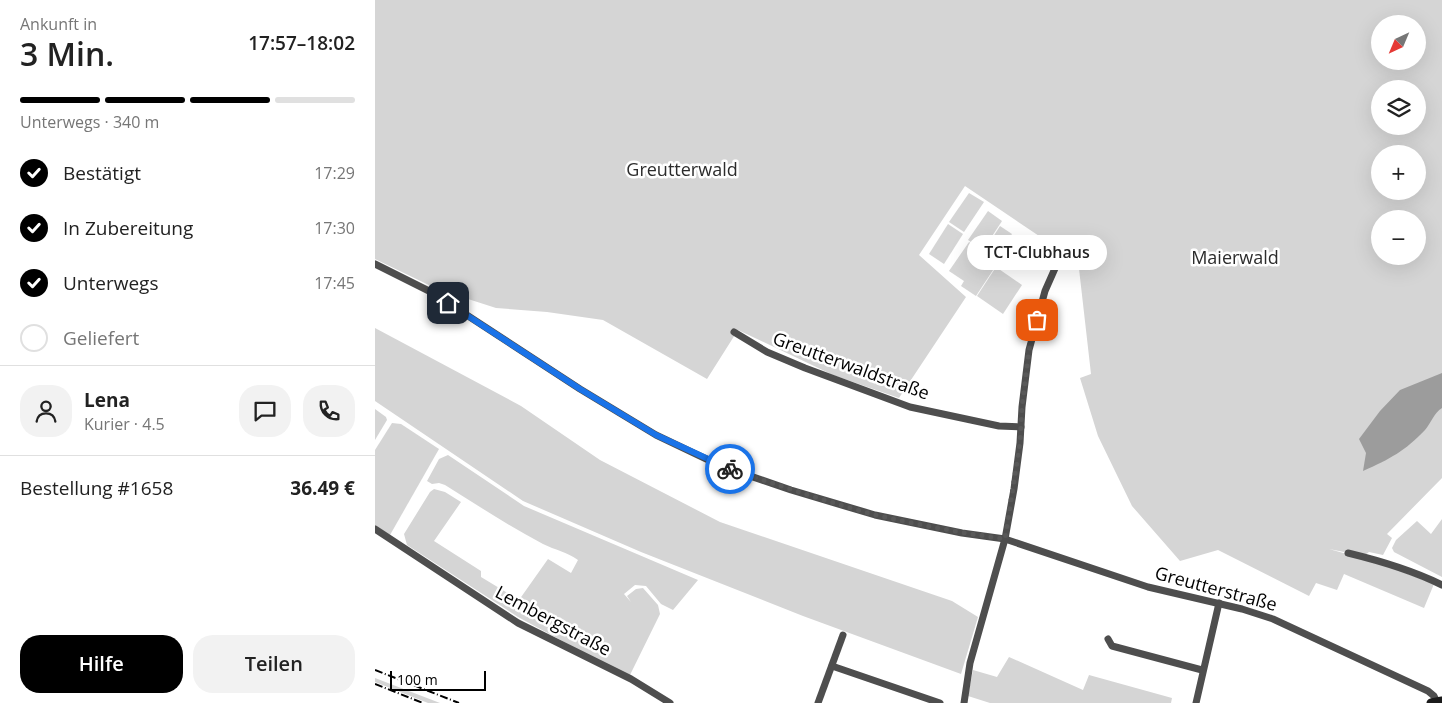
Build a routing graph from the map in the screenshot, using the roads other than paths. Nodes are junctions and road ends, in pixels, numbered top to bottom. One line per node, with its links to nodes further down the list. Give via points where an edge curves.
1 (1068, 239): 4 (street, via 1045,291 1029,350)
2 (375, 264): 6 (street, Greutterstraße, via 433,293 656,435 721,466 875,515)
3 (734, 332): 4 (street, Greutterwaldstraße, via 767,352 910,407 999,426)
4 (1021, 427): 6 (street)
5 (375, 529): 15 (street, Lembergstraße, via 518,623 632,680)
6 (1005, 539): 9 (street, Greutterstraße, via 1149,587); 18 (street, via 970,662)
7 (1348, 553): 8 (street, via 1382,561)
8 (1442, 585)
9 (1219, 603): 13 (street); 14 (street, Greutterstraße, via 1273,619 1428,691)
10 (843, 635): 12 (street)
11 (1108, 639): 13 (street, via 1112,646)
12 (832, 666): 16 (street); 17 (street)
13 (1202, 670): 19 (street)
14 (1437, 702)
15 (670, 703)
16 (818, 703)
17 (940, 703)
18 (964, 703)
19 (1196, 703)

